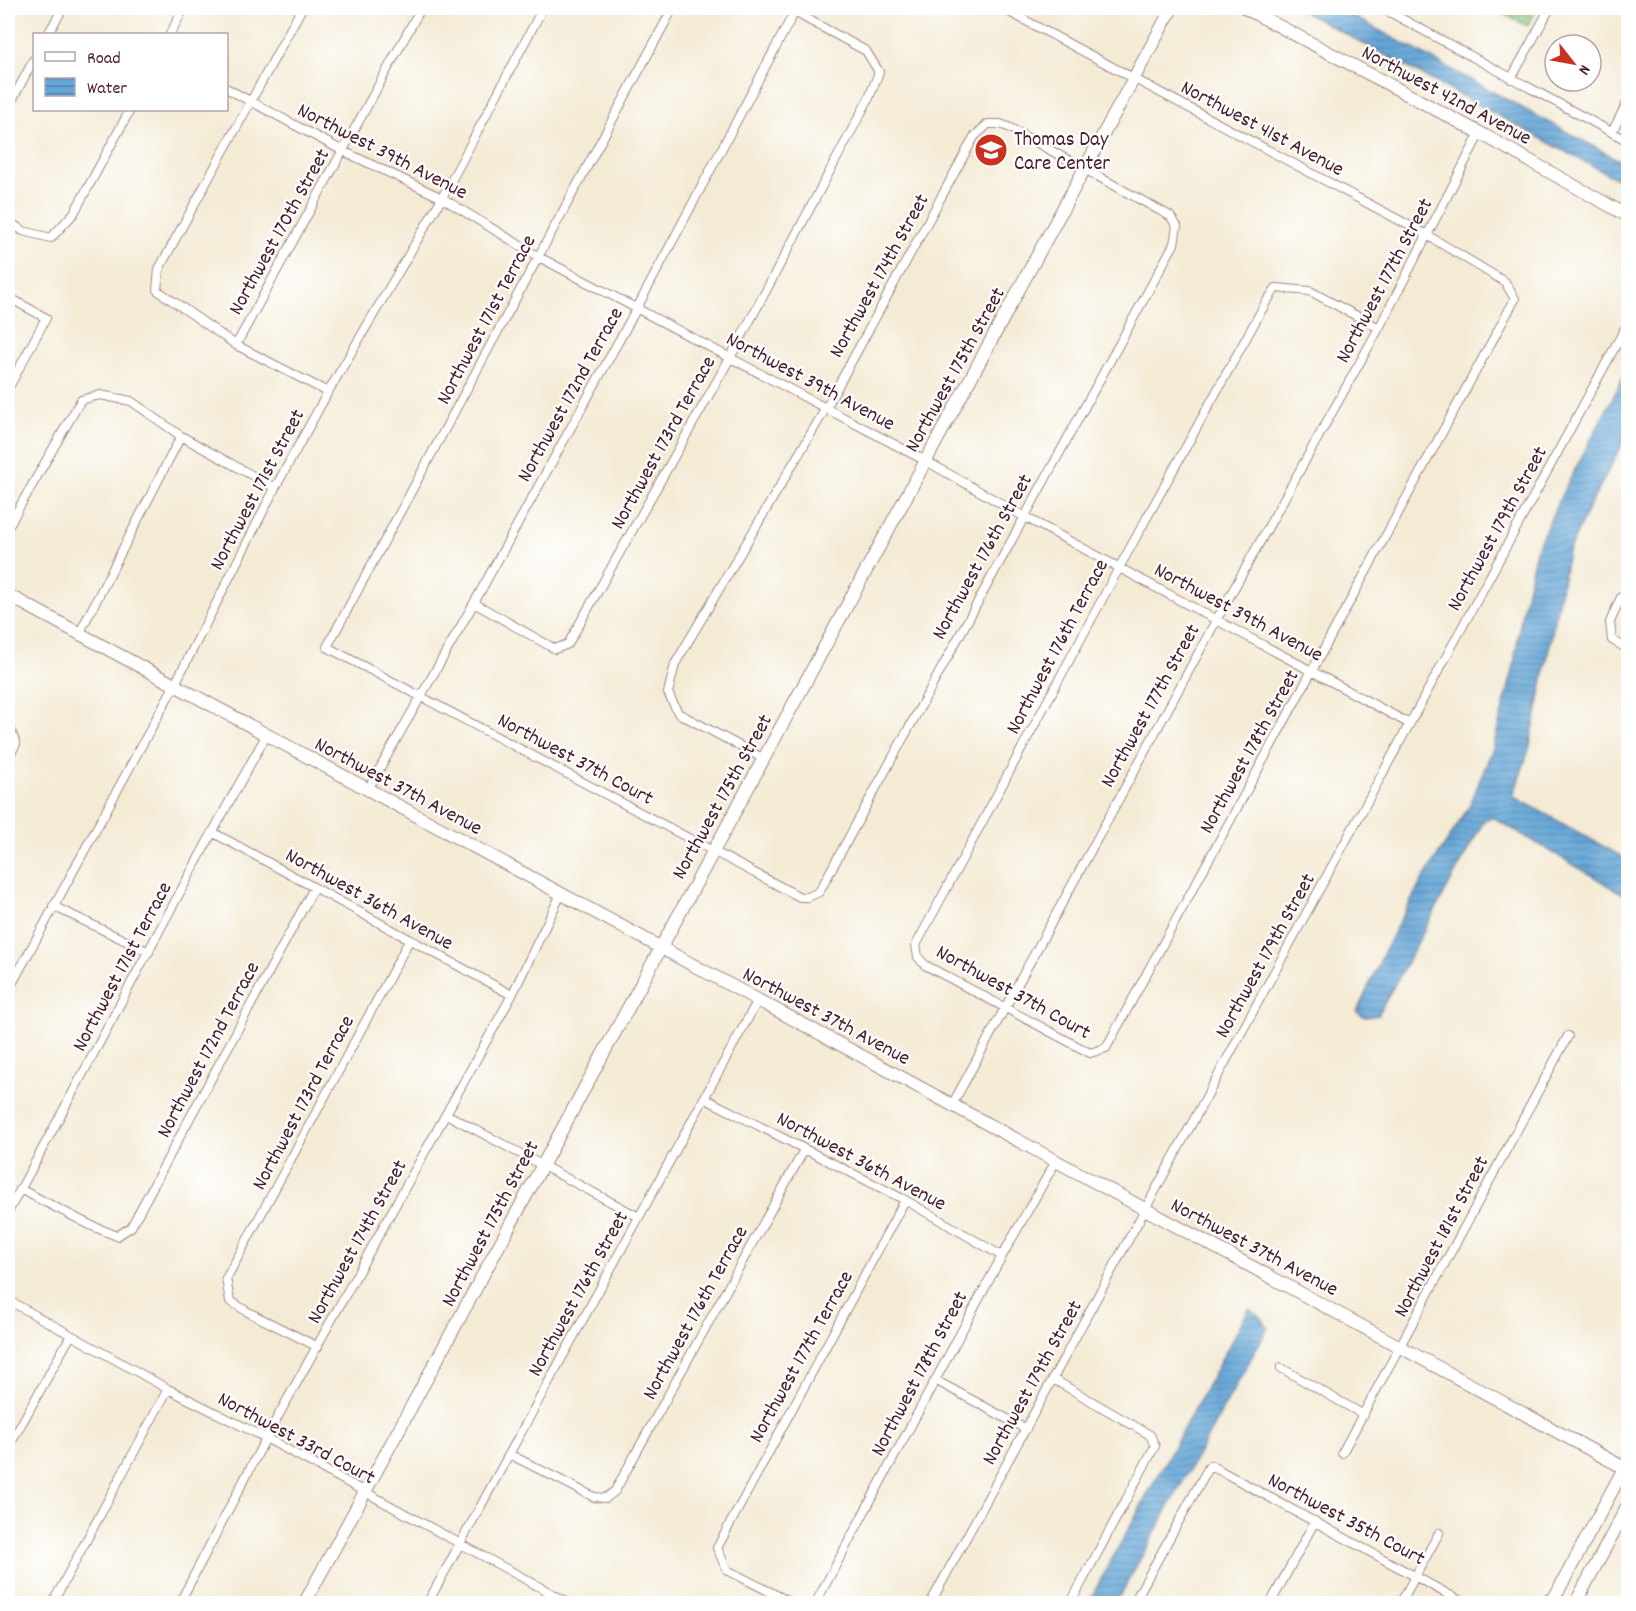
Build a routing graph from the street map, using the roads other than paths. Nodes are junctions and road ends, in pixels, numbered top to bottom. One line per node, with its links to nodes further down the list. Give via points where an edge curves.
1 (63, 8): 13 (street)
2 (184, 8): 14 (street)
3 (302, 8): 19 (street)
4 (421, 8): 26 (street, Northwest 170th Street)
5 (543, 8): 28 (street, Northwest 171st Street)
6 (673, 8): 32 (street, Northwest 171st Terrace)
7 (1002, 8): 16 (street, Northwest 41st Avenue)
8 (1172, 8): 16 (street, Northwest 175th Street)
9 (1245, 8): 24 (street, Northwest 42nd Avenue)
10 (1382, 8): 17 (street)
11 (1550, 8): 17 (street)
12 (791, 9): 35 (street, Northwest 172nd Terrace); 39 (street, Northwest 173rd Terrace, via 866,51 879,72 869,98)
13 (49, 33)
14 (171, 33)
15 (33, 61): 21 (street)
16 (1133, 78): 27 (street, Northwest 175th Street); 31 (street, Northwest 41st Avenue)
17 (1511, 79): 23 (street)
18 (228, 89): 19 (street, Northwest 39th Avenue)
19 (251, 101): 26 (street, Northwest 39th Avenue); 38 (street, via 159,268 157,290)
20 (1629, 101): 23 (street)
21 (8, 108)
22 (129, 111): 30 (street, via 74,213 51,238 23,231)
23 (1612, 132): 25 (street)
24 (1480, 133): 29 (street, Northwest 42nd Avenue); 31 (street, Northwest 177th Street)
25 (1629, 141)
26 (343, 151): 28 (street, Northwest 39th Avenue); 38 (street, Northwest 170th Street)
27 (1085, 169): 42 (street, Northwest 174th Street, via 1008,127 988,124 980,129); 44 (street, Northwest 175th Street); 46 (street, Northwest 176th Street, via 1170,216 1177,226 1174,244)
28 (441, 198): 32 (street, Northwest 39th Avenue); 41 (street, Northwest 171st Street)
29 (1629, 216)
30 (8, 221)
31 (1427, 235): 33 (street, Northwest 41st Avenue); 37 (street, Northwest 177th Street)
32 (539, 257): 35 (street, Northwest 39th Avenue); 54 (street, Northwest 171st Terrace)
33 (1505, 282): 56 (street, Northwest 178th Street, via 1515,299)
34 (8, 297): 40 (street, via 46,318)
35 (637, 308): 39 (street, Northwest 39th Avenue); 51 (street, Northwest 172nd Terrace)
36 (1629, 323): 59 (street, Northwest 179th Street)
37 (1379, 328): 48 (street, Northwest 176th Terrace, via 1310,291 1276,288 1229,365); 52 (street, Northwest 177th Street)
38 (236, 345): 41 (street)
39 (730, 358): 42 (street, Northwest 39th Avenue); 51 (street, Northwest 173rd Terrace, via 568,644 555,649)
40 (8, 389)
41 (328, 392): 45 (street, Northwest 171st Street)
42 (826, 408): 44 (street, Northwest 39th Avenue); 63 (street, Northwest 174th Street, via 675,664 668,693 678,713)
43 (181, 436): 45 (street); 47 (street, via 131,401 100,395 81,400); 53 (street)
44 (926, 461): 46 (street, Northwest 39th Avenue); 63 (street, Northwest 175th Street)
45 (275, 488): 57 (street, Northwest 171st Street)
46 (1023, 516): 48 (street, Northwest 39th Avenue); 69 (street, Northwest 176th Street, via 819,892)
47 (8, 527)
48 (1119, 568): 52 (street, Northwest 39th Avenue); 72 (street, Northwest 176th Terrace)
49 (8, 595): 53 (street, Northwest 37th Avenue)
50 (1629, 595): 55 (street, via 1621,597 1610,622 1612,640)
51 (474, 603): 58 (street, Northwest 172nd Terrace)
52 (1216, 619): 56 (street, Northwest 39th Avenue); 78 (street, Northwest 177th Street)
53 (79, 634): 57 (street, Northwest 37th Avenue)
54 (327, 647): 58 (street, Northwest 37th Court)
55 (1629, 649)
56 (1313, 672): 59 (street, Northwest 39th Avenue); 80 (street, Northwest 178th Street)
57 (174, 686): 61 (street, Northwest 37th Avenue); 70 (street, Northwest 171st Street)
58 (421, 696): 64 (street, Northwest 172nd Terrace); 66 (street, Northwest 37th Court)
59 (1410, 724): 89 (street, Northwest 179th Street)
60 (8, 729): 62 (street, via 16,744)
61 (266, 736): 64 (street, Northwest 37th Avenue); 65 (street, Northwest 171st Terrace)
62 (8, 758)
63 (764, 759): 66 (street, Northwest 175th Street)
64 (367, 791): 68 (street, Northwest 37th Avenue)
65 (212, 832): 67 (street, Northwest 36th Avenue); 74 (street, Northwest 171st Terrace)
66 (713, 852): 69 (street, Northwest 37th Court, via 800,897); 73 (street, Northwest 175th Street)
67 (314, 888): 71 (street, Northwest 36th Avenue); 87 (street, Northwest 172nd Terrace, via 131,1227 117,1236)
68 (561, 894): 73 (street, Northwest 37th Avenue); 76 (street, Northwest 174th Street)
69 (808, 897)
70 (53, 906): 74 (street); 75 (street, Northwest 171st Street)
71 (409, 941): 76 (street, Northwest 36th Avenue); 95 (street, Northwest 173rd Terrace, via 226,1279 230,1301)
72 (916, 945): 78 (street, Northwest 37th Court, via 918,957 925,964)
73 (661, 948): 77 (street, Northwest 37th Avenue); 86 (street, Northwest 175th Street)
74 (149, 952): 87 (street, Northwest 171st Terrace)
75 (8, 991)
76 (512, 995): 83 (street, Northwest 174th Street)
77 (758, 1000): 81 (street, Northwest 176th Street); 82 (street, Northwest 37th Avenue)
78 (1005, 1008): 80 (street, Northwest 37th Court, via 1090,1053); 82 (street, Northwest 177th Street)
79 (1568, 1036): 96 (street, Northwest 181st Street)
80 (1106, 1048)
81 (704, 1098): 84 (street, Northwest 36th Avenue); 91 (street, Northwest 176th Street)
82 (952, 1105): 85 (street, Northwest 37th Avenue)
83 (446, 1114): 86 (street); 95 (street, Northwest 174th Street)
84 (804, 1149): 88 (street, Northwest 36th Avenue); 106 (street, Northwest 176th Terrace, via 615,1491 606,1498 594,1497)
85 (1056, 1161): 89 (street, Northwest 37th Avenue); 92 (street, Northwest 178th Street)
86 (543, 1164): 91 (street); 108 (street, Northwest 175th Street)
87 (20, 1189): 90 (street, Northwest 171st Terrace)
88 (904, 1200): 92 (street, Northwest 36th Avenue); 121 (street, Northwest 177th Terrace, via 717,1548 727,1570)
89 (1146, 1209): 96 (street, Northwest 37th Avenue); 98 (street, Northwest 179th Street)
90 (8, 1212)
91 (639, 1217): 106 (street, Northwest 176th Street)
92 (1002, 1256): 99 (street, Northwest 178th Street)
93 (8, 1300): 94 (street, Northwest 33rd Court)
94 (70, 1335): 100 (street, Northwest 33rd Court); 104 (street)
95 (318, 1347): 103 (street, Northwest 174th Street)
96 (1401, 1347): 101 (street, Northwest 181st Street); 107 (street, Northwest 37th Avenue)
97 (1281, 1368): 101 (street)
98 (1053, 1379): 102 (street, Northwest 179th Street); 124 (street, via 1150,1435 1155,1446)
99 (935, 1380): 102 (street); 122 (street, Northwest 178th Street)
100 (168, 1389): 103 (street, Northwest 33rd Court); 116 (street)
101 (1364, 1415): 105 (street, Northwest 181st Street)
102 (1026, 1429): 123 (street, Northwest 179th Street)
103 (266, 1438): 108 (street, Northwest 33rd Court); 117 (street, Northwest 174th Street)
104 (8, 1448)
105 (1342, 1453)
106 (509, 1454): 112 (street, Northwest 176th Street)
107 (1627, 1466): 114 (street)
108 (365, 1493): 112 (street, Northwest 33rd Court); 118 (street, Northwest 175th Street)
109 (1629, 1506): 130 (street)
110 (1315, 1521): 113 (street, Northwest 35th Court); 125 (street, Northwest 35th Court, via 1210,1465); 126 (street)
111 (1438, 1533): 113 (street)
112 (459, 1545): 115 (street, Northwest 33rd Court); 119 (street, Northwest 176th Street)
113 (1416, 1576): 127 (street); 128 (street, Northwest 35th Court)
114 (1553, 1600): 129 (street)
115 (558, 1601): 120 (street, Northwest 33rd Court)
116 (52, 1604)
117 (179, 1604)
118 (304, 1604)
119 (427, 1604)
120 (571, 1604)
121 (794, 1604)
122 (815, 1604)
123 (930, 1604)
124 (1070, 1604)
125 (1133, 1604)
126 (1270, 1604)
127 (1400, 1604)
128 (1466, 1604)
129 (1534, 1604)
130 (1575, 1604)

